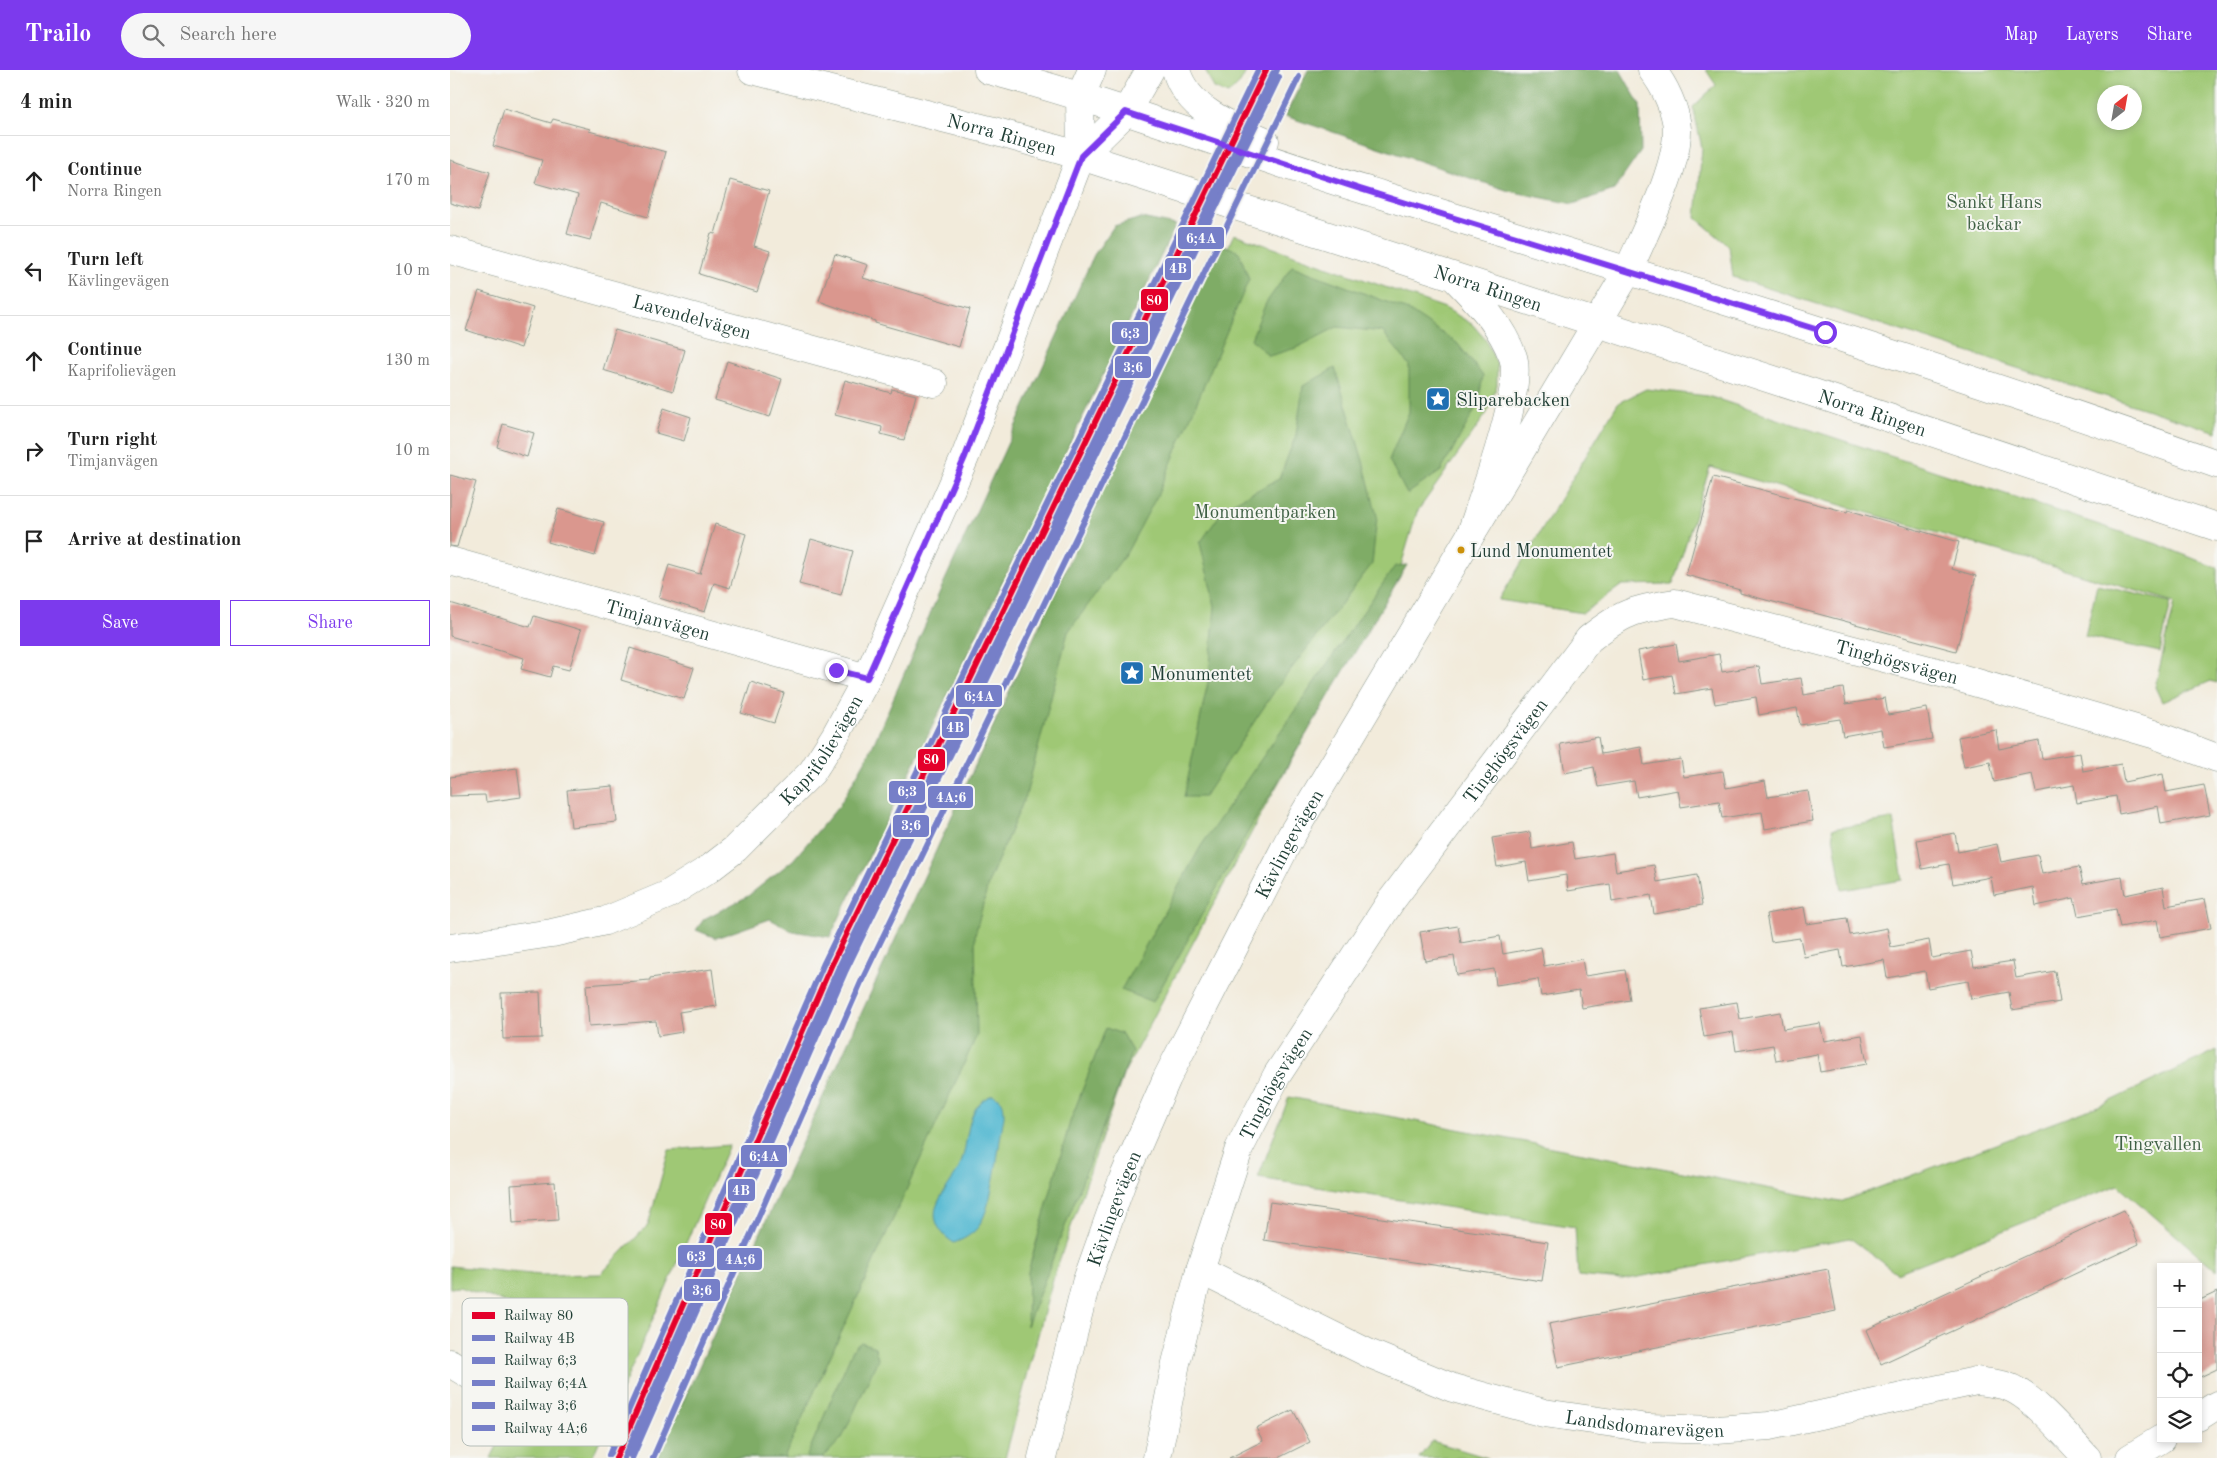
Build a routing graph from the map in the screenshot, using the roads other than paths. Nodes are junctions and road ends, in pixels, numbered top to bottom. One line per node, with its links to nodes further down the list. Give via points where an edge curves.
1 (752, 70): 9 (main road, Norra Ringen)
2 (988, 70): 7 (main road)
3 (1092, 70): 7 (main road)
4 (1150, 70): 8 (main road)
5 (1176, 70): 10 (main road, via 1182,85 1200,107 1222,122 1301,156)
6 (1652, 70): 12 (main road, via 1665,86 1677,129 1672,164)
7 (1080, 96): 8 (main road); 9 (main road)
8 (1126, 112): 9 (main road); 10 (main road)
9 (1081, 156): 13 (main road, Norra Ringen); 20 (main road, Kaprifolievägen, via 965,457)
10 (1360, 189): 12 (main road)
11 (450, 250): 15 (main road, Lavendelvägen)
12 (1628, 271): 14 (main road, Kävlingevägen); 16 (main road, via 1825,332)
13 (1452, 276): 14 (main road, Norra Ringen); 18 (main road, via 1494,319 1514,360 1512,403)
14 (1596, 323): 17 (main road, Norra Ringen); 18 (main road, Kävlingevägen)
15 (934, 383)
16 (2217, 464)
17 (2217, 527)
18 (1471, 534): 29 (main road, Kävlingevägen, via 1291,836 1167,1078 1124,1179 1086,1283)
19 (450, 561): 20 (main road, Timjanvägen)
20 (867, 678): 22 (main road, Kaprifolievägen, via 812,772 758,828 709,869 667,895 605,921 552,933)
21 (2217, 758): 23 (main road, Tinghögsvägen, via 2153,734 1969,680 1675,603 1643,607 1614,618 1589,639 1391,900 1277,1075 1240,1150)
22 (450, 948)
23 (1200, 1270): 30 (main road, Tinghögsvägen, via 1176,1362); 31 (main road, Landsdomarevägen, via 1405,1369 1453,1388 1544,1412 1648,1428 1717,1430 1770,1426 1976,1381 2007,1386 2032,1402)
24 (450, 1363): 25 (main road)
25 (462, 1370)
26 (2217, 1406): 27 (main road)
27 (2202, 1415)
28 (2157, 1441): 32 (main road)
29 (1042, 1458)
30 (1157, 1458)
31 (2086, 1458)
32 (2130, 1458)

